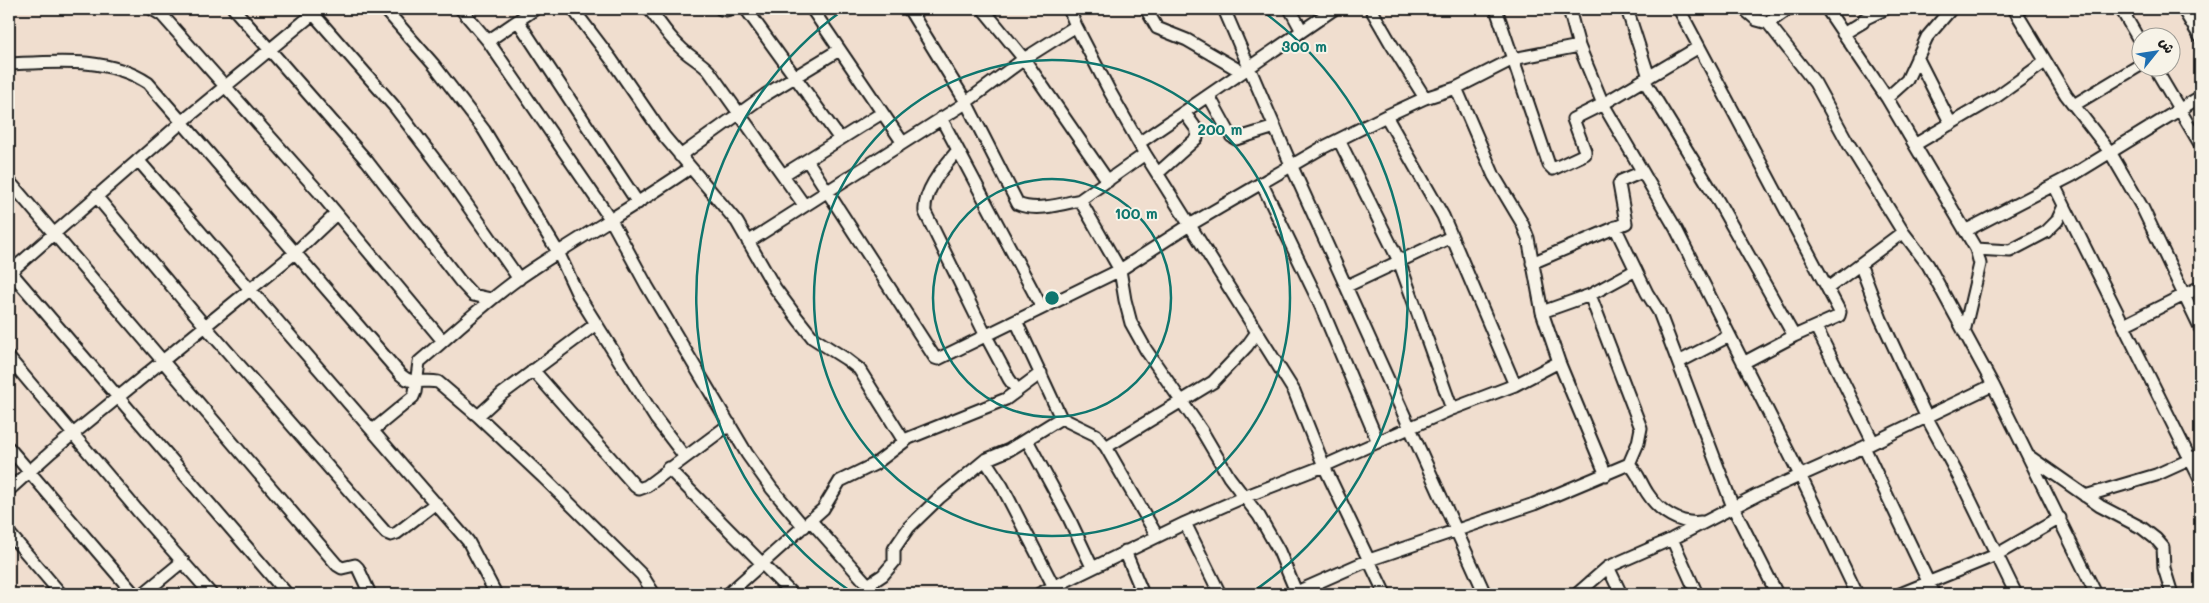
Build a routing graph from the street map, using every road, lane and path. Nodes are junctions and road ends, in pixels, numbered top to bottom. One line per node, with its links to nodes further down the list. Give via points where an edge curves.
1 (152, 9): 57 (street)
2 (234, 9): 45 (street)
3 (385, 9): 113 (street, via 480,123)
4 (461, 9): 42 (street)
5 (535, 9): 35 (street)
6 (574, 9): 84 (street)
7 (649, 9): 69 (street, via 676,44 702,63)
8 (721, 9): 9 (street)
9 (730, 9)
10 (746, 9): 54 (street)
11 (812, 9): 46 (street)
12 (909, 9): 63 (street)
13 (983, 9): 48 (street)
14 (1069, 9): 37 (street)
15 (1146, 9): 52 (street, via 1157,28)
16 (1224, 9): 52 (street)
17 (1290, 9): 39 (street)
18 (1334, 9): 39 (street)
19 (1371, 9): 60 (street)
20 (1496, 9): 49 (street)
21 (1569, 9): 43 (street)
22 (1627, 9): 55 (street)
23 (1679, 9): 44 (street)
24 (1744, 9): 36 (street, via 1757,20)
25 (1788, 9): 36 (street)
26 (1827, 9): 40 (street)
27 (1858, 9): 34 (street)
28 (1885, 9): 34 (street)
29 (2014, 9): 50 (street)
30 (2121, 9): 38 (street)
31 (2183, 9): 41 (street)
32 (314, 10): 45 (street); 120 (street, via 400,113)
33 (1949, 10): 47 (street, via 1927,37)
34 (1864, 19): 40 (street)
35 (518, 21): 42 (street); 99 (street)
36 (1768, 23): 107 (street, via 1815,83)
37 (1076, 26): 48 (street); 78 (street)
38 (2132, 28)
39 (1302, 31): 52 (street)
40 (1843, 34): 61 (street)
41 (2200, 37)
42 (488, 41): 103 (street)
43 (1579, 46): 49 (street); 64 (street)
44 (1699, 47): 55 (street); 123 (street)
45 (270, 50): 57 (street); 127 (street, via 367,161 460,281 473,295)
46 (839, 50): 54 (street); 68 (street)
47 (1917, 56): 61 (street, via 1907,80); 73 (street)
48 (1024, 59): 63 (street); 93 (street)
49 (1513, 60): 58 (street); 64 (street, via 1551,168 1585,154 1573,119)
50 (2045, 62): 65 (street); 73 (street)
51 (9, 64): 72 (street, via 83,63 128,72 148,83)
52 (1246, 69): 59 (street); 74 (street)
53 (2132, 70): 65 (street)
54 (796, 77): 69 (street); 75 (street)
55 (1646, 78): 64 (street); 140 (street)
56 (2161, 78): 66 (street)
57 (226, 86): 72 (street); 102 (street)
58 (1456, 88): 60 (street); 115 (street, via 1494,176 1522,223)
59 (1209, 96): 67 (street); 74 (street, via 1234,138)
60 (1425, 98): 70 (street)
61 (1887, 98): 79 (street)
62 (2200, 98): 66 (street)
63 (966, 102): 71 (street); 98 (street, via 1018,204 1036,207)
64 (1603, 104): 89 (street)
65 (2074, 105): 82 (street)
66 (2181, 110): 80 (street); 82 (street)
67 (1184, 112): 78 (street); 90 (street, via 1196,130 1197,138)
68 (882, 113): 75 (street); 77 (street)
69 (740, 114): 84 (street); 91 (street)
70 (1386, 116): 76 (street); 109 (street, via 1435,199)
71 (941, 118): 77 (street); 81 (street)
72 (182, 122): 85 (street); 112 (street)
73 (1951, 124): 79 (street)
74 (1275, 127): 87 (street)
75 (840, 139): 86 (street)
76 (1339, 140): 87 (street); 114 (street)
77 (903, 142): 96 (street)
78 (1139, 143): 83 (street)
79 (1916, 144): 106 (street)
80 (2200, 144)
81 (958, 150): 128 (street); 138 (street, via 926,198 925,212)
82 (2110, 152): 95 (street); 126 (street)
83 (1145, 154): 90 (street); 93 (street)
84 (680, 156): 88 (street)
85 (138, 160): 97 (street); 124 (street)
86 (807, 160): 91 (street); 96 (street)
87 (1292, 167): 94 (street); 121 (street)
88 (690, 168): 99 (street); 110 (street, via 730,213)
89 (1642, 172): 105 (street, via 1620,182 1627,221); 139 (street, via 1676,229)
90 (1158, 173): 104 (street)
91 (783, 175): 100 (street)
92 (9, 181): 108 (street)
93 (1108, 181): 98 (street)
94 (1262, 184): 104 (street); 165 (street, via 1319,302)
95 (2054, 186): 101 (street); 106 (street)
96 (828, 191): 100 (street); 138 (street, via 935,358 942,358)
97 (96, 196): 108 (street); 133 (street)
98 (1080, 200): 117 (street)
99 (638, 203): 103 (street)
100 (804, 205): 110 (street)
101 (2064, 206): 111 (street, via 2057,221 2046,232 2010,251); 132 (street)
102 (336, 214): 112 (street); 141 (street)
103 (611, 220): 113 (street); 159 (street)
104 (1188, 226): 117 (street); 136 (street)
105 (1615, 227): 115 (street); 118 (street)
106 (1965, 231): 111 (street)
107 (1903, 232): 116 (street); 137 (street, via 1928,265)
108 (52, 233): 119 (street); 143 (street)
109 (1451, 237): 114 (street); 150 (street)
110 (748, 242): 164 (street, via 775,288 812,338 859,369)
111 (1976, 249): 137 (street, via 1980,264)
112 (296, 252): 124 (street); 149 (street, via 401,375 407,381)
113 (558, 252): 120 (street); 131 (street, via 570,281)
114 (1399, 261): 121 (street); 155 (street)
115 (1532, 263): 129 (street)
116 (1860, 264): 123 (street); 157 (street, via 1881,319)
117 (1120, 270): 128 (street); 154 (street, via 1131,323)
118 (1636, 270): 125 (street); 145 (street, via 1655,303)
119 (9, 271): 153 (street)
120 (519, 279): 127 (street)
121 (1347, 286): 160 (street)
122 (2200, 287): 126 (street)
123 (1828, 288): 134 (street, via 1840,314)
124 (250, 290): 133 (street); 161 (street)
125 (1590, 295): 129 (street); 173 (street, via 1641,428)
126 (2185, 295): 132 (street); 135 (street)
127 (491, 299): 141 (street)
128 (1042, 308): 130 (street)
129 (1542, 312): 144 (street)
130 (1016, 321): 138 (street); 148 (street)
131 (596, 324): 147 (street); 169 (street, via 656,419)
132 (2124, 325): 171 (street)
133 (205, 326): 143 (street); 183 (street, via 386,533 397,533)
134 (1816, 327): 140 (street); 166 (street)
135 (2200, 328)
136 (1257, 332): 154 (street, via 1213,382); 174 (street, via 1294,391)
137 (1964, 332): 151 (street)
138 (986, 336): 152 (street)
139 (1729, 336): 145 (street); 146 (street)
140 (1794, 336): 146 (street)
141 (444, 341): 149 (street, via 419,362)
142 (9, 358): 162 (street)
143 (162, 362): 153 (street); 208 (street, via 337,565 358,568)
144 (1559, 362): 150 (street); 177 (street)
145 (1679, 362): 184 (street)
146 (1743, 363): 178 (street)
147 (533, 370): 156 (street); 175 (street, via 639,489)
148 (1041, 373): 152 (street); 158 (street)
149 (417, 382): 156 (street, via 438,382); 161 (street, via 413,397)
150 (1514, 385): 155 (street)
151 (1992, 385): 157 (street); 170 (street)
152 (1017, 390): 164 (street, via 1000,402)
153 (119, 398): 162 (street); 207 (street)
154 (1182, 402): 167 (street); 181 (street, via 1229,478)
155 (1452, 409): 160 (street)
156 (478, 416): 210 (street, via 631,564)
157 (1926, 416): 166 (street); 194 (street)
158 (1061, 418): 163 (street); 167 (street, via 1096,435)
159 (730, 424): 169 (street); 188 (street, via 772,489)
160 (1411, 428): 165 (street); 189 (street)
161 (373, 430): 183 (street)
162 (73, 434): 176 (street); 196 (street)
163 (1027, 440): 172 (street); 198 (street)
164 (904, 441): 188 (street, via 875,464 840,481 828,504)
165 (1378, 442): 174 (street)
166 (1868, 444): 178 (street); 200 (street)
167 (1106, 446): 191 (street)
168 (9, 448): 176 (street)
169 (685, 456): 175 (street)
170 (2028, 456): 182 (street); 185 (street)
171 (2195, 457): 179 (street); 182 (street, via 2156,475)
172 (985, 460): 201 (street); 202 (street, via 909,527 894,549 894,562)
173 (1629, 464): 177 (street); 186 (street, via 1658,508 1691,524)
174 (1324, 466): 181 (street); 195 (street)
175 (668, 468): 197 (street)
176 (30, 472): 180 (street); 204 (street)
177 (1606, 475): 189 (street, via 1534,504)
178 (1800, 475): 184 (street); 223 (street)
179 (2200, 479)
180 (9, 490)
181 (1244, 496): 187 (street); 216 (street, via 1279,551)
182 (2085, 496): 228 (street, via 2156,539 2163,547 2164,568)
183 (436, 503): 209 (street, via 468,541)
184 (1733, 507): 186 (street); 222 (street)
185 (2060, 518): 194 (street); 227 (street)
186 (1704, 522): 192 (street)
187 (1185, 523): 191 (street); 215 (street)
188 (807, 524): 197 (street); 202 (street)
189 (1455, 530): 195 (street); 218 (street)
190 (9, 532): 203 (street)
191 (1157, 536): 193 (street)
192 (1672, 539): 199 (street); 221 (street)
193 (1125, 551): 198 (street); 214 (street)
194 (1996, 555): 200 (street); 226 (street)
195 (1368, 560): 216 (street); 217 (street)
196 (183, 561): 205 (street); 206 (street)
197 (762, 565): 211 (street); 212 (street)
198 (1092, 567): 201 (street)
199 (1608, 567): 219 (street); 220 (street)
200 (1928, 582): 224 (street); 225 (street)
201 (1060, 588): 213 (street)
202 (872, 590)
203 (61, 594)
204 (134, 594)
205 (143, 594)
206 (211, 594)
207 (287, 594)
208 (370, 594)
209 (496, 594)
210 (654, 594)
211 (728, 594)
212 (792, 594)
213 (1040, 594)
214 (1143, 594)
215 (1220, 594)
216 (1295, 594)
217 (1384, 594)
218 (1485, 594)
219 (1577, 594)
220 (1621, 594)
221 (1697, 594)
222 (1778, 594)
223 (1857, 594)
224 (1900, 594)
225 (1934, 594)
226 (2016, 594)
227 (2096, 594)
228 (2172, 594)

